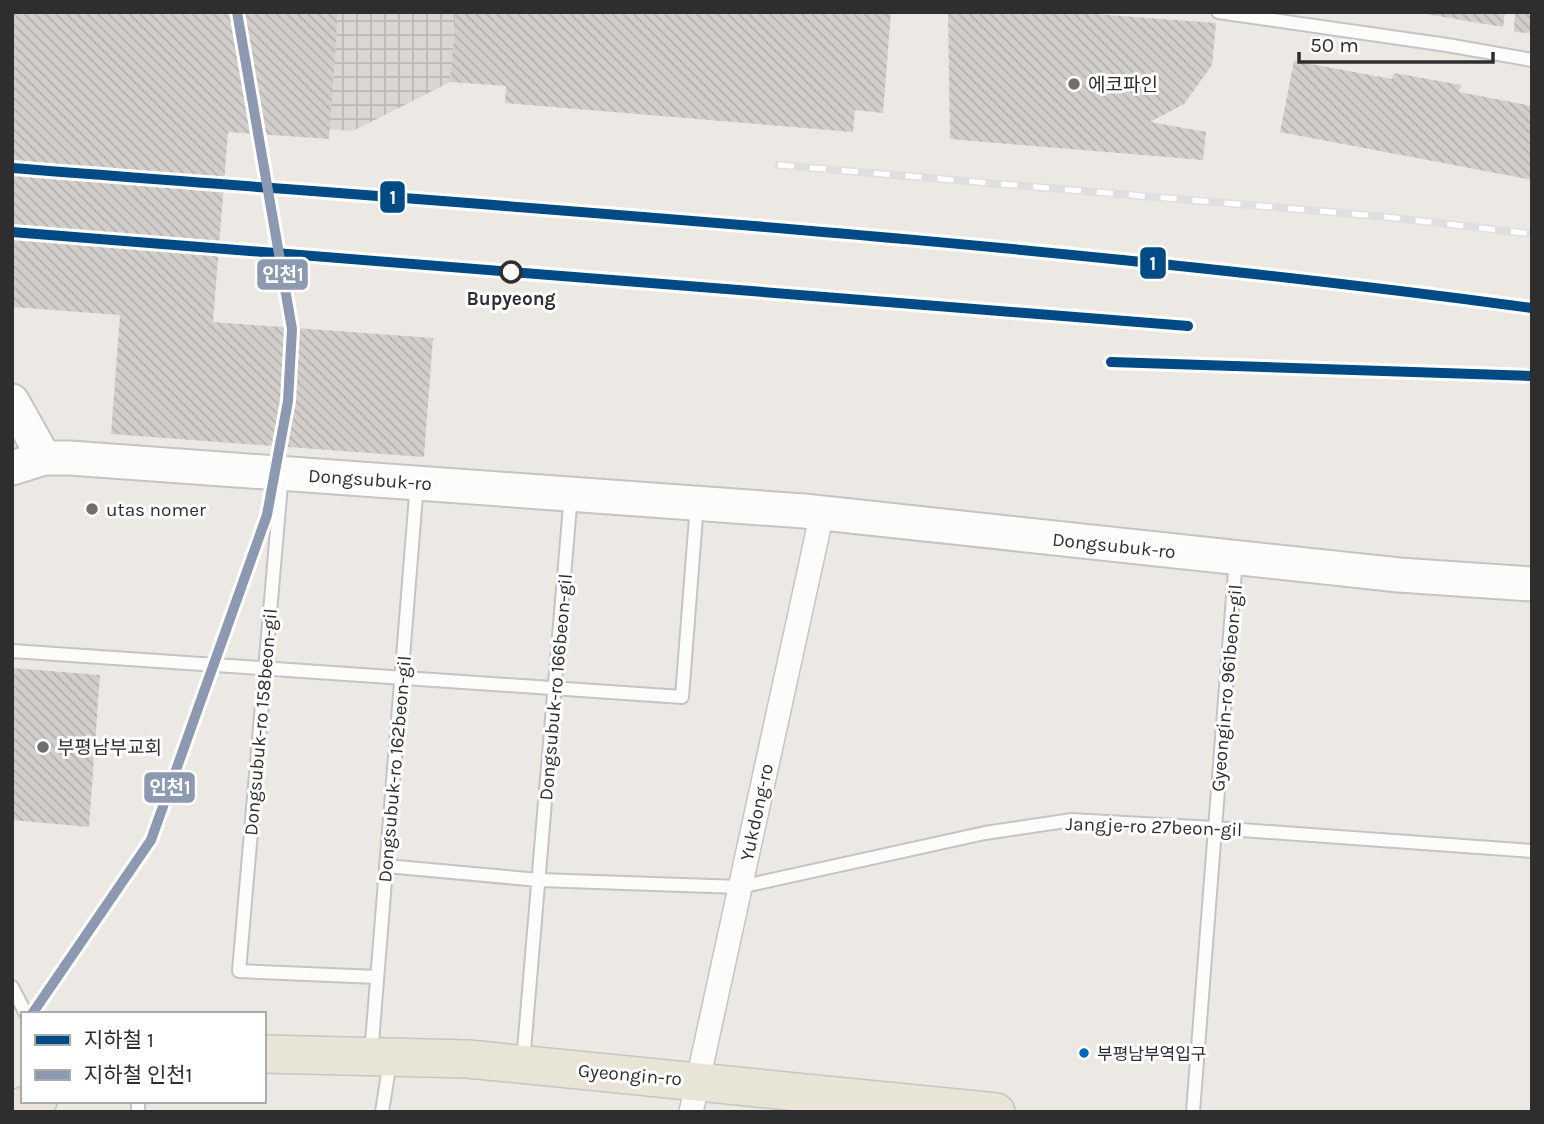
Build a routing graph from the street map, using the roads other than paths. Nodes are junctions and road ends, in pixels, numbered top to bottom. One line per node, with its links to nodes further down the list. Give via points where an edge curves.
1 (1218, 12): 2 (lane)
2 (1532, 60)
3 (12, 401): 4 (street)
4 (44, 458): 5 (street, Dongsubuk-ro); 6 (street, Dongsubuk-ro)
5 (12, 468)
6 (282, 473): 7 (street, Dongsubuk-ro); 14 (lane, Dongsubuk-ro 158beon-gil)
7 (417, 483): 8 (street, Dongsubuk-ro); 15 (lane, Dongsubuk-ro 162beon-gil)
8 (571, 494): 9 (street, Dongsubuk-ro); 16 (lane, Dongsubuk-ro 166beon-gil)
9 (697, 503): 10 (street, Dongsubuk-ro); 16 (lane, via 682,696)
10 (821, 513): 11 (street, Dongsubuk-ro); 21 (street, Yukdong-ro)
11 (1236, 558): 12 (street, Dongsubuk-ro); 17 (lane, Gyeongin-ro 961beon-gil)
12 (1532, 584)
13 (12, 651): 14 (lane)
14 (264, 667): 15 (lane); 22 (lane, Dongsubuk-ro 158beon-gil, via 239,971)
15 (401, 677): 16 (lane); 19 (lane, Dongsubuk-ro 162beon-gil)
16 (555, 689): 20 (lane, Dongsubuk-ro 166beon-gil)
17 (1214, 828): 18 (lane, Jangje-ro 27beon-gil); 21 (lane, Jangje-ro 27beon-gil, via 1072,820 985,833); 33 (lane, Gyeongin-ro 961beon-gil)
18 (1532, 851)
19 (386, 866): 20 (lane); 22 (lane, Dongsubuk-ro 162beon-gil)
20 (538, 880): 21 (lane); 27 (lane, Dongsubuk-ro 166beon-gil)
21 (740, 887): 28 (street, Yukdong-ro)
22 (377, 977): 26 (lane, Dongsubuk-ro 162beon-gil)
23 (12, 987): 24 (lane)
24 (25, 1012)
25 (266, 1054): 26 (main road, Gyeongin-ro)
26 (381, 1057): 27 (main road, Gyeongin-ro); 31 (lane, Dongsubuk-ro 162beon-gil)
27 (523, 1064): 28 (main road, Gyeongin-ro)
28 (694, 1096): 32 (main road, Gyeongin-ro)
29 (32, 1103): 30 (main road)
30 (12, 1110)
31 (382, 1112)
32 (996, 1112)
33 (1193, 1112)

